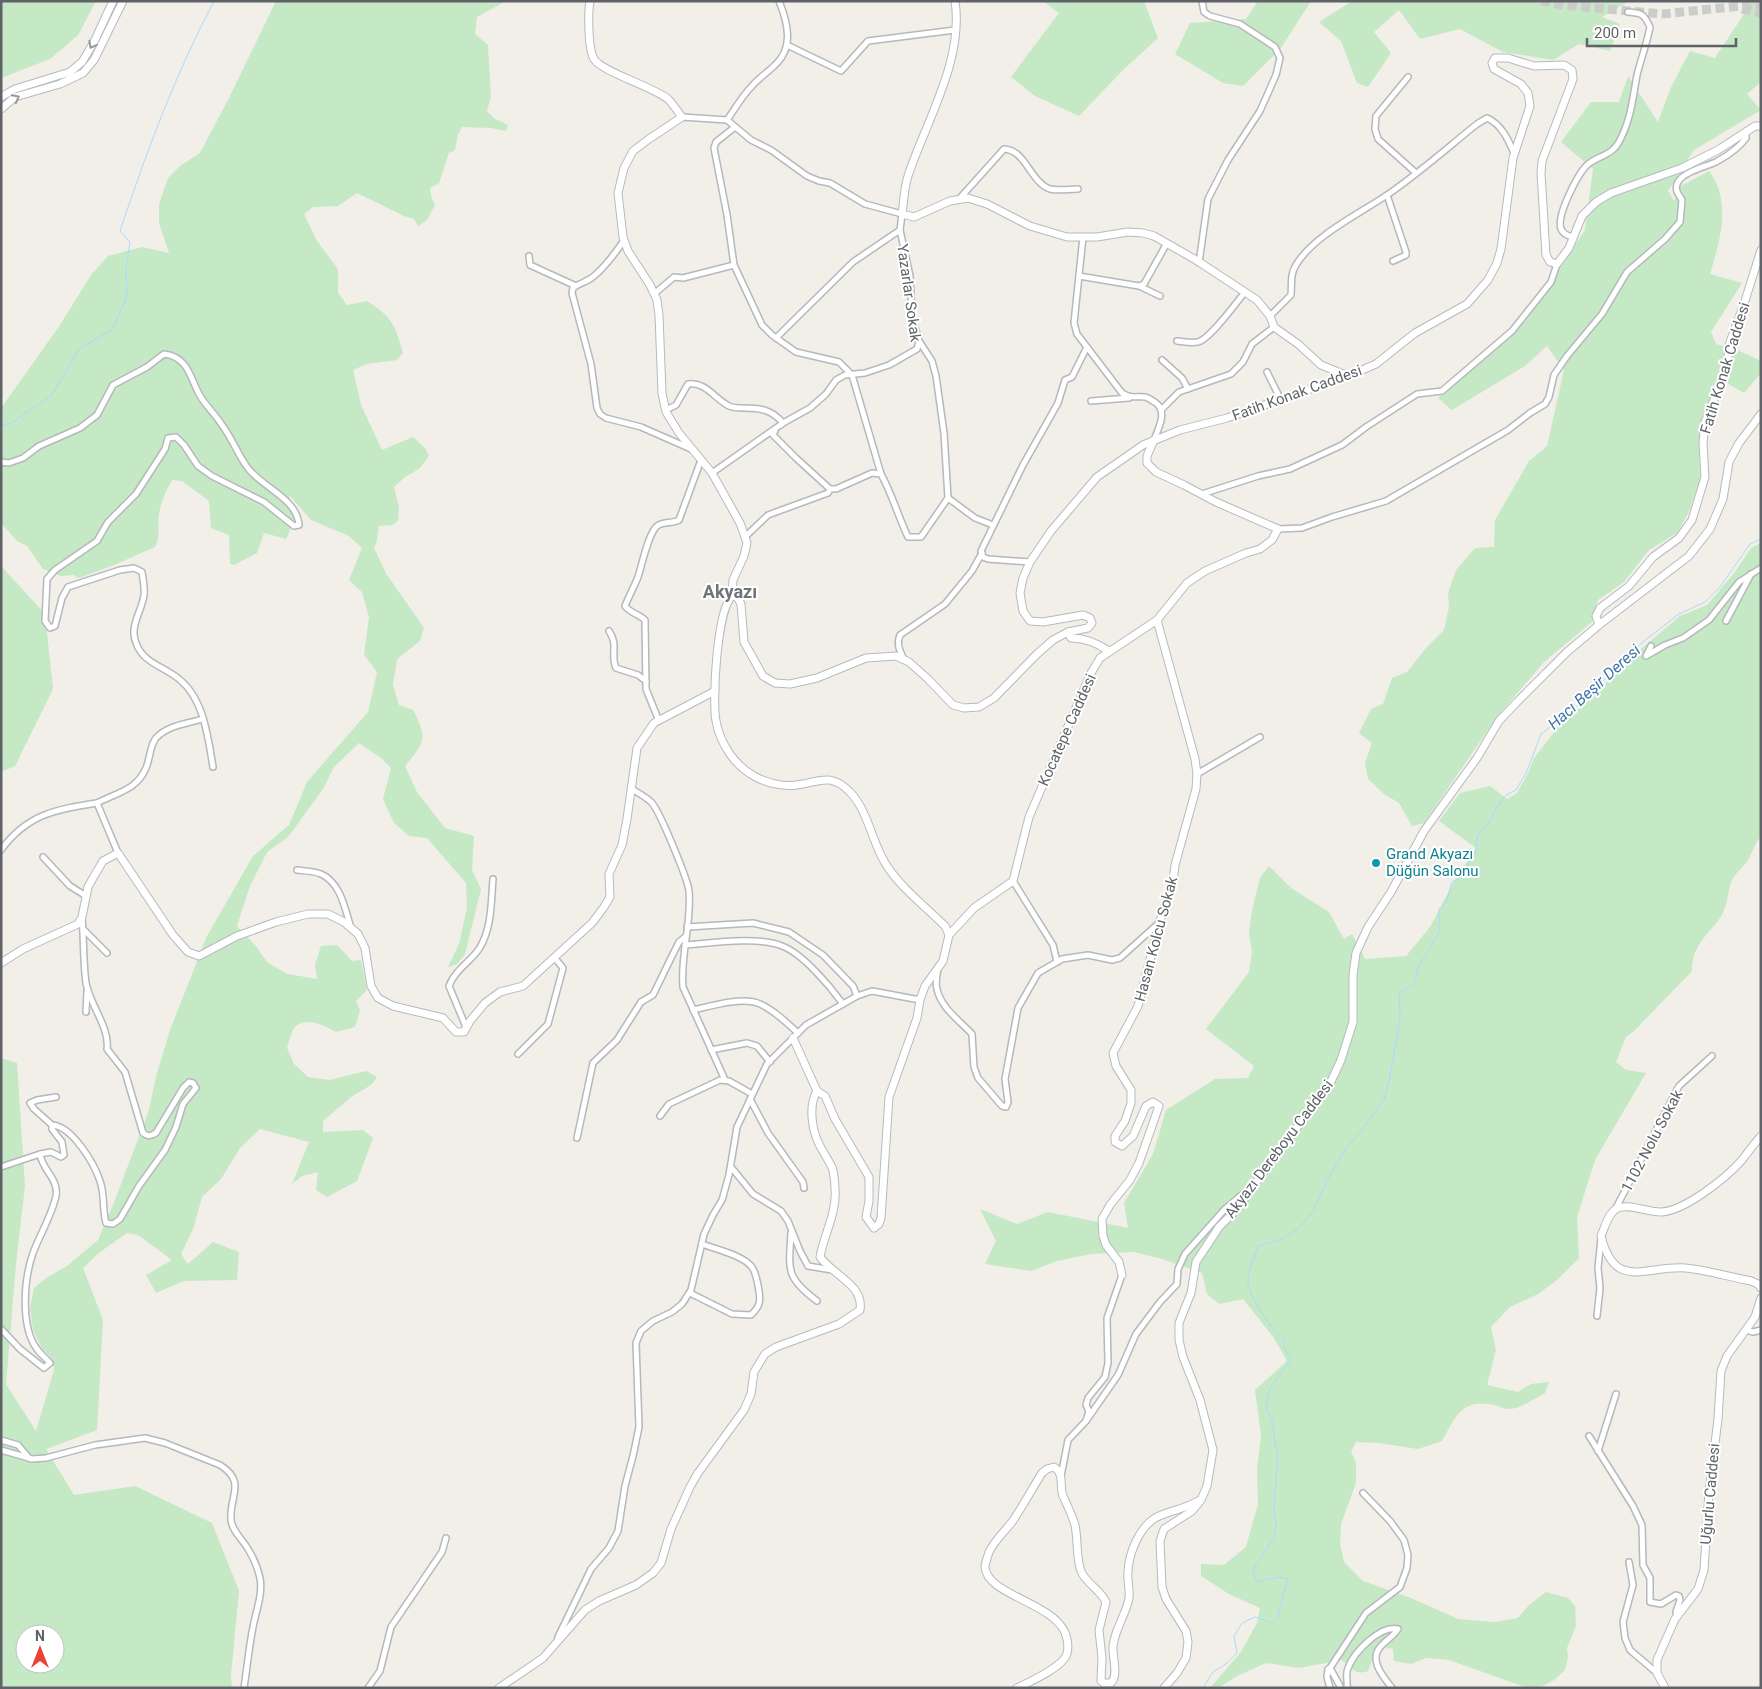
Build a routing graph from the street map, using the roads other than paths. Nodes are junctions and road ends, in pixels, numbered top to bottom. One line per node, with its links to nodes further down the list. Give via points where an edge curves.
1 (113, 1): 11 (street, one-way to 11, via 82,62 70,72 15,89)
2 (122, 1): 12 (street, one-way to 2, via 15,97 60,84 83,73 94,60)
3 (590, 1): 13 (street, via 593,59 604,68 667,99)
4 (779, 1): 9 (street, via 786,19)
5 (955, 1): 8 (street, Yazarlar Sokak, via 958,20)
6 (1202, 1): 32 (street, via 1204,12 1240,24 1274,47 1280,58 1260,111 1228,160 1208,199)
7 (1628, 12): 26 (street, via 1644,15 1650,27 1633,105 1620,141 1610,153 1587,165 1566,203 1561,230)
8 (955, 30): 9 (street, via 868,42 841,71); 23 (street, Yazarlar Sokak, via 944,83 908,174)
9 (787, 45): 14 (street, via 777,64 752,86)
10 (1408, 77): 19 (street, via 1376,116 1375,129 1378,139)
11 (1, 97)
12 (1, 109)
13 (682, 117): 14 (street); 27 (street, via 633,152 624,168 618,193)
14 (727, 120): 16 (street)
15 (1761, 126): 17 (street, via 1755,126)
16 (735, 127): 23 (street, via 807,176 830,183 865,204); 34 (street, via 716,142 714,148)
17 (1746, 133): 26 (street, via 1682,168 1611,193 1596,202 1582,216); 69 (street, via 1746,138 1732,152 1679,181 1676,188 1682,200 1680,222 1666,239 1628,272 1602,314 1554,375 1545,404 1508,430 1386,501 1302,528)
18 (1514, 153): 19 (street, via 1495,121 1487,118); 33 (street, Fatih Konak Caddesi, via 1530,106 1528,93 1521,84 1494,69 1495,58 1508,58 1534,66 1564,65 1572,70 1573,79 1542,161 1541,173 1546,255 1550,262); 50 (street, Fatih Konak Caddesi, via 1502,249 1488,280 1467,304 1415,333 1376,364)
19 (1416, 173): 21 (street)
20 (1078, 189): 22 (street, via 1051,189 1038,181 1023,160 1010,149 1004,149)
21 (1387, 195): 31 (street, via 1406,252); 41 (street, via 1335,228 1307,252 1292,274 1291,295)
22 (960, 198): 23 (street, via 914,217); 25 (street, via 987,204 1030,226 1067,237)
23 (902, 214): 24 (street, Yazarlar Sokak)
24 (900, 230): 43 (street, via 853,262); 44 (street, Yazarlar Sokak, via 910,276 912,316)
25 (1083, 237): 28 (street, via 1143,233); 35 (street)
26 (1573, 237): 33 (street)
27 (624, 239): 36 (street, via 593,278); 39 (street)
28 (1167, 244): 32 (street); 37 (street, via 1144,284)
29 (1761, 250): 78 (street, Fatih Konak Caddesi, via 1730,342 1726,370 1705,422 1705,477 1692,520 1679,538 1653,557 1629,586 1600,608 1596,616)
30 (529, 256): 36 (street, via 530,265)
31 (1393, 261)
32 (1200, 263): 38 (street)
33 (1557, 264): 66 (street, via 1551,282 1512,331 1442,391 1417,394 1342,444 1290,469)
34 (734, 265): 39 (street, via 683,278 674,277); 43 (street, via 762,325)
35 (1079, 276): 37 (street); 46 (street, via 1074,323 1077,334)
36 (576, 286): 60 (street, via 572,293 591,364 600,414 641,427)
37 (1139, 286): 40 (street)
38 (1245, 292): 41 (street); 45 (street, via 1203,339 1198,342)
39 (654, 294): 56 (street, via 660,315 662,393)
40 (1160, 296)
41 (1270, 316): 42 (street)
42 (1274, 327): 50 (street, via 1321,366); 51 (street, via 1252,344 1243,362 1231,374)
43 (776, 338): 49 (street, via 796,352 840,362)
44 (918, 341): 49 (street, Yazarlar Sokak, via 917,349 889,365); 67 (street, via 932,361 936,376)
45 (1177, 341)
46 (1087, 347): 52 (street, via 1122,393); 68 (street, via 1072,377 1065,380 1058,402)
47 (1162, 360): 51 (street, via 1182,378)
48 (1267, 372): 53 (street)
49 (852, 375): 58 (street, Yazarlar Sokak, via 836,380 810,408); 64 (street)
50 (1348, 376): 53 (street, Fatih Konak Caddesi)
51 (1188, 389): 55 (street, via 1178,392)
52 (1130, 398): 54 (street); 55 (street, via 1148,397)
53 (1281, 400): 59 (street, Fatih Konak Caddesi)
54 (1091, 401)
55 (1162, 409): 59 (street)
56 (666, 410): 58 (street, via 676,405 688,384 696,382 731,407 767,410); 60 (street)
57 (1761, 414): 78 (street, Akyazı Dereboyu Caddesi, via 1739,442 1729,462 1723,498 1710,530 1689,556)
58 (783, 423): 63 (street, Yazarlar Sokak); 65 (street, via 772,434)
59 (1154, 440): 66 (street, via 1147,463 1156,472); 72 (street, Fatih Konak Caddesi, via 1097,477 1051,531)
60 (693, 450): 61 (street)
61 (701, 460): 63 (street); 84 (street, via 679,520 656,527 625,606 645,620)
62 (1, 462): 86 (street, via 23,458 39,446 80,428 97,415 113,385 164,354 173,355 190,372 199,394 223,426 246,466 262,483 284,498 298,518 299,526 294,526 264,502 212,476 198,466 176,437 168,438 165,449 136,494 108,522 97,541 47,579 45,622 50,628 55,626 68,587 120,570 134,568 142,572 144,597 134,624 135,641 142,656 180,679 193,694)
63 (712, 473): 70 (street)
64 (881, 474): 65 (street, via 872,473); 67 (street, via 908,537 921,537)
65 (830, 489): 70 (street, via 828,493 768,515)
66 (1202, 494): 69 (street)
67 (948, 498): 68 (street, via 975,518)
68 (993, 525): 71 (street)
69 (1278, 529): 76 (street, Kocatepe Caddesi, via 1272,540 1260,549 1205,571 1187,583)
70 (745, 537): 75 (street, via 747,543 733,580)
71 (982, 553): 72 (street, via 988,559); 83 (street, via 945,604 900,635 898,646)
72 (1030, 562): 80 (street, Fatih Konak Caddesi, via 1020,593 1023,611 1030,621 1083,615 1090,618 1092,623 1088,628)
73 (1761, 568): 74 (street)
74 (1751, 573): 77 (street); 81 (street, via 1709,620 1646,656)
75 (732, 596): 83 (street, via 737,597 740,604 744,642 763,676 774,683 790,684 817,678 866,658 896,656); 85 (street, via 721,622)
76 (1157, 620): 82 (street, Kocatepe Caddesi); 90 (street, Hasan Kolcu Sokak)
77 (1726, 621)
78 (1599, 625): 136 (street, Akyazı Dereboyu Caddesi, via 1567,652 1500,721 1424,831 1356,952 1353,1022 1328,1088)
79 (609, 632): 84 (street, via 614,642 616,668)
80 (1068, 632): 82 (street, via 1071,638 1095,642); 83 (street, via 1053,640 994,698 979,707 953,705)
81 (1652, 646)
82 (1109, 651): 98 (street, Kocatepe Caddesi, via 1100,658 1091,673 1032,808)
83 (904, 660)
84 (646, 681): 87 (street)
85 (715, 692): 87 (street); 105 (street, via 716,722 725,746 739,765 754,777 773,784 797,785 829,779 843,786 860,807 886,865)
86 (202, 719): 89 (street); 92 (street, via 168,728 154,739 146,769 137,782 117,796)
87 (659, 721): 91 (street, via 654,723 637,748)
88 (1260, 736): 90 (street)
89 (213, 766)
90 (1198, 774): 101 (street, Hasan Kolcu Sokak, via 1175,865 1174,881)
91 (632, 789): 102 (street, via 653,805 671,841 689,889); 109 (street, via 622,845 609,874 610,897 592,923)
92 (97, 803): 93 (street, via 46,813 9,839); 94 (street)
93 (1, 850)
94 (118, 853): 99 (street, via 103,861); 104 (street, via 173,935 188,952 199,956 237,936 308,914 328,914)
95 (43, 857): 99 (street, via 70,886)
96 (297, 870): 104 (street, via 321,874 331,881 339,892)
97 (493, 879): 119 (street, via 487,931 480,947 453,976 449,986)
98 (1013, 881): 105 (street, via 974,908); 110 (street, via 1053,945)
99 (86, 896): 100 (street)
100 (82, 917): 103 (street); 111 (street, via 78,924 23,949)
101 (1160, 921): 110 (street, via 1120,958 1112,960 1088,955); 143 (street, Hasan Kolcu Sokak, via 1138,1006 1113,1053 1116,1066 1131,1090 1131,1103 1115,1142 1122,1146 1133,1136 1146,1106 1153,1102 1159,1106 1140,1163 1102,1219 1106,1245 1119,1262)
102 (687, 927): 106 (street); 114 (street, via 753,923 789,932 823,955 854,986)
103 (83, 928): 108 (street); 113 (street)
104 (351, 928): 119 (street, via 365,948 371,986 378,998 393,1006 443,1018 456,1032 464,1032)
105 (950, 935): 112 (street)
106 (685, 938): 107 (street); 132 (street, via 679,942 654,995 641,1002 617,1040 593,1063)
107 (685, 945): 116 (street, via 747,941 781,945 823,977); 117 (street, via 683,987)
108 (107, 953)
109 (554, 957): 119 (street, via 523,986 500,992 485,1003); 122 (street, via 563,968 548,1024)
110 (1056, 962): 112 (street, via 1038,973 1018,1008 1005,1080 1006,1107 978,1078 972,1034 943,1002 936,988)
111 (1, 963)
112 (938, 968): 115 (street, via 925,986)
113 (88, 988): 118 (street); 130 (street, via 106,1033 107,1049 125,1072 143,1133 147,1136 156,1133 189,1082 194,1082 196,1088 183,1104 165,1150 120,1219 113,1224 106,1223 101,1182 91,1163 75,1138 61,1126)
114 (857, 996): 115 (street, via 872,991); 116 (street)
115 (920, 1000): 126 (street, via 917,1018 889,1097 881,1218 874,1228 866,1217 870,1201 869,1177 825,1096)
116 (843, 1004): 120 (street, via 806,1025)
117 (693, 1010): 120 (street, via 730,1002 759,1003); 121 (street)
118 (86, 1012)
119 (466, 1027)
120 (796, 1035): 124 (street); 126 (street)
121 (711, 1050): 124 (street, via 747,1043 757,1046); 125 (street)
122 (518, 1054)
123 (1712, 1056): 138 (street, 1102 Nolu Sokak, via 1679,1086)
124 (770, 1062): 128 (street)
125 (724, 1080): 128 (street); 129 (street, via 669,1104)
126 (817, 1091): 142 (street, via 812,1104 812,1119 819,1144 833,1169 835,1189 835,1206 820,1257)
127 (56, 1097): 130 (street, via 30,1103)
128 (751, 1097): 135 (street, via 737,1127); 137 (street, via 768,1133)
129 (660, 1116)
130 (52, 1125): 133 (street, via 62,1142 64,1155)
131 (1761, 1136): 138 (street, via 1741,1162 1703,1194 1676,1208 1662,1212 1626,1206)
132 (576, 1138)
133 (40, 1154): 134 (street); 150 (street, via 54,1179 56,1195 33,1254 26,1288 26,1308 29,1331 37,1350 50,1363 44,1368)
134 (1, 1167)
135 (731, 1167): 139 (street, via 753,1194 781,1211); 141 (street, via 722,1200)
136 (1257, 1182): 154 (street, via 1226,1208 1185,1254 1178,1268 1177,1284 1136,1334 1118,1375); 162 (street, Akyazı Dereboyu Caddesi, via 1219,1227 1196,1262 1191,1293 1179,1323 1183,1357 1200,1400 1214,1450)
137 (804, 1188)
138 (1616, 1208): 140 (street)
139 (792, 1230): 142 (street, via 808,1266); 147 (street, via 790,1264 793,1279)
140 (1601, 1236): 144 (street, via 1609,1258 1620,1268 1635,1273 1688,1268 1751,1281); 148 (street)
141 (702, 1244): 145 (street); 145 (street, via 752,1266 761,1301 751,1315 732,1314)
142 (832, 1270): 166 (street, via 858,1292 860,1310 839,1324 765,1354 754,1372 751,1394 744,1410 690,1487 671,1529 661,1563 636,1585 585,1610)
143 (1122, 1276): 154 (street, via 1107,1318 1108,1363 1104,1377 1088,1398)
144 (1761, 1288)
145 (690, 1293): 166 (street, via 672,1312 641,1331 636,1343 638,1427 624,1486 618,1531 609,1548 591,1569)
146 (1761, 1298): 149 (street, Uğurlu Caddesi)
147 (817, 1301)
148 (1596, 1316)
149 (1758, 1316): 151 (street, Uğurlu Caddesi)
150 (1, 1329)
151 (1746, 1330): 152 (street); 165 (street, Uğurlu Caddesi, via 1727,1356 1721,1371 1704,1570 1698,1588)
152 (1761, 1330)
153 (1616, 1394): 158 (street)
154 (1086, 1421): 160 (street, via 1068,1440)
155 (1590, 1436): 158 (street)
156 (1, 1440): 159 (street, via 18,1444)
157 (1, 1450): 159 (street)
158 (1598, 1450): 165 (street, via 1642,1525 1643,1565 1650,1578 1650,1602 1661,1604 1679,1596)
159 (29, 1458): 169 (street, via 46,1458 95,1445 145,1438 165,1443 228,1470 233,1476 235,1489 231,1520 260,1578)
160 (1061, 1477): 162 (street, via 1061,1491 1074,1523 1081,1571 1106,1602 1099,1630 1101,1681 1104,1683 1111,1683 1114,1678 1116,1630 1128,1600 1128,1571 1134,1547 1144,1527 1156,1518); 172 (street, via 1054,1467 1042,1473 990,1551 985,1566 996,1585 1041,1609 1066,1633 1067,1655 1059,1664)
161 (1363, 1492): 167 (street, via 1404,1540 1408,1568 1400,1587 1366,1613)
162 (1201, 1500): 173 (street, via 1192,1511 1164,1529 1160,1541 1162,1587 1186,1631 1188,1642 1186,1658)
163 (446, 1538): 170 (street, via 442,1552 392,1627 380,1671)
164 (1629, 1562): 168 (street, via 1633,1585 1623,1622 1625,1638 1630,1650)
165 (1677, 1617): 168 (street, Uğurlu Caddesi, via 1657,1660)
166 (552, 1649): 171 (street, via 544,1658)
167 (1330, 1668): 174 (street, via 1327,1677); 175 (street)
168 (1657, 1673): 178 (street)
169 (244, 1688)
170 (368, 1688)
171 (499, 1688)
172 (1017, 1688)
173 (1164, 1688)
174 (1330, 1688)
175 (1341, 1688)
176 (1347, 1688): 177 (street, via 1347,1671 1359,1652 1376,1634 1391,1627 1398,1629 1380,1647 1376,1663)
177 (1392, 1688)
178 (1665, 1688)

